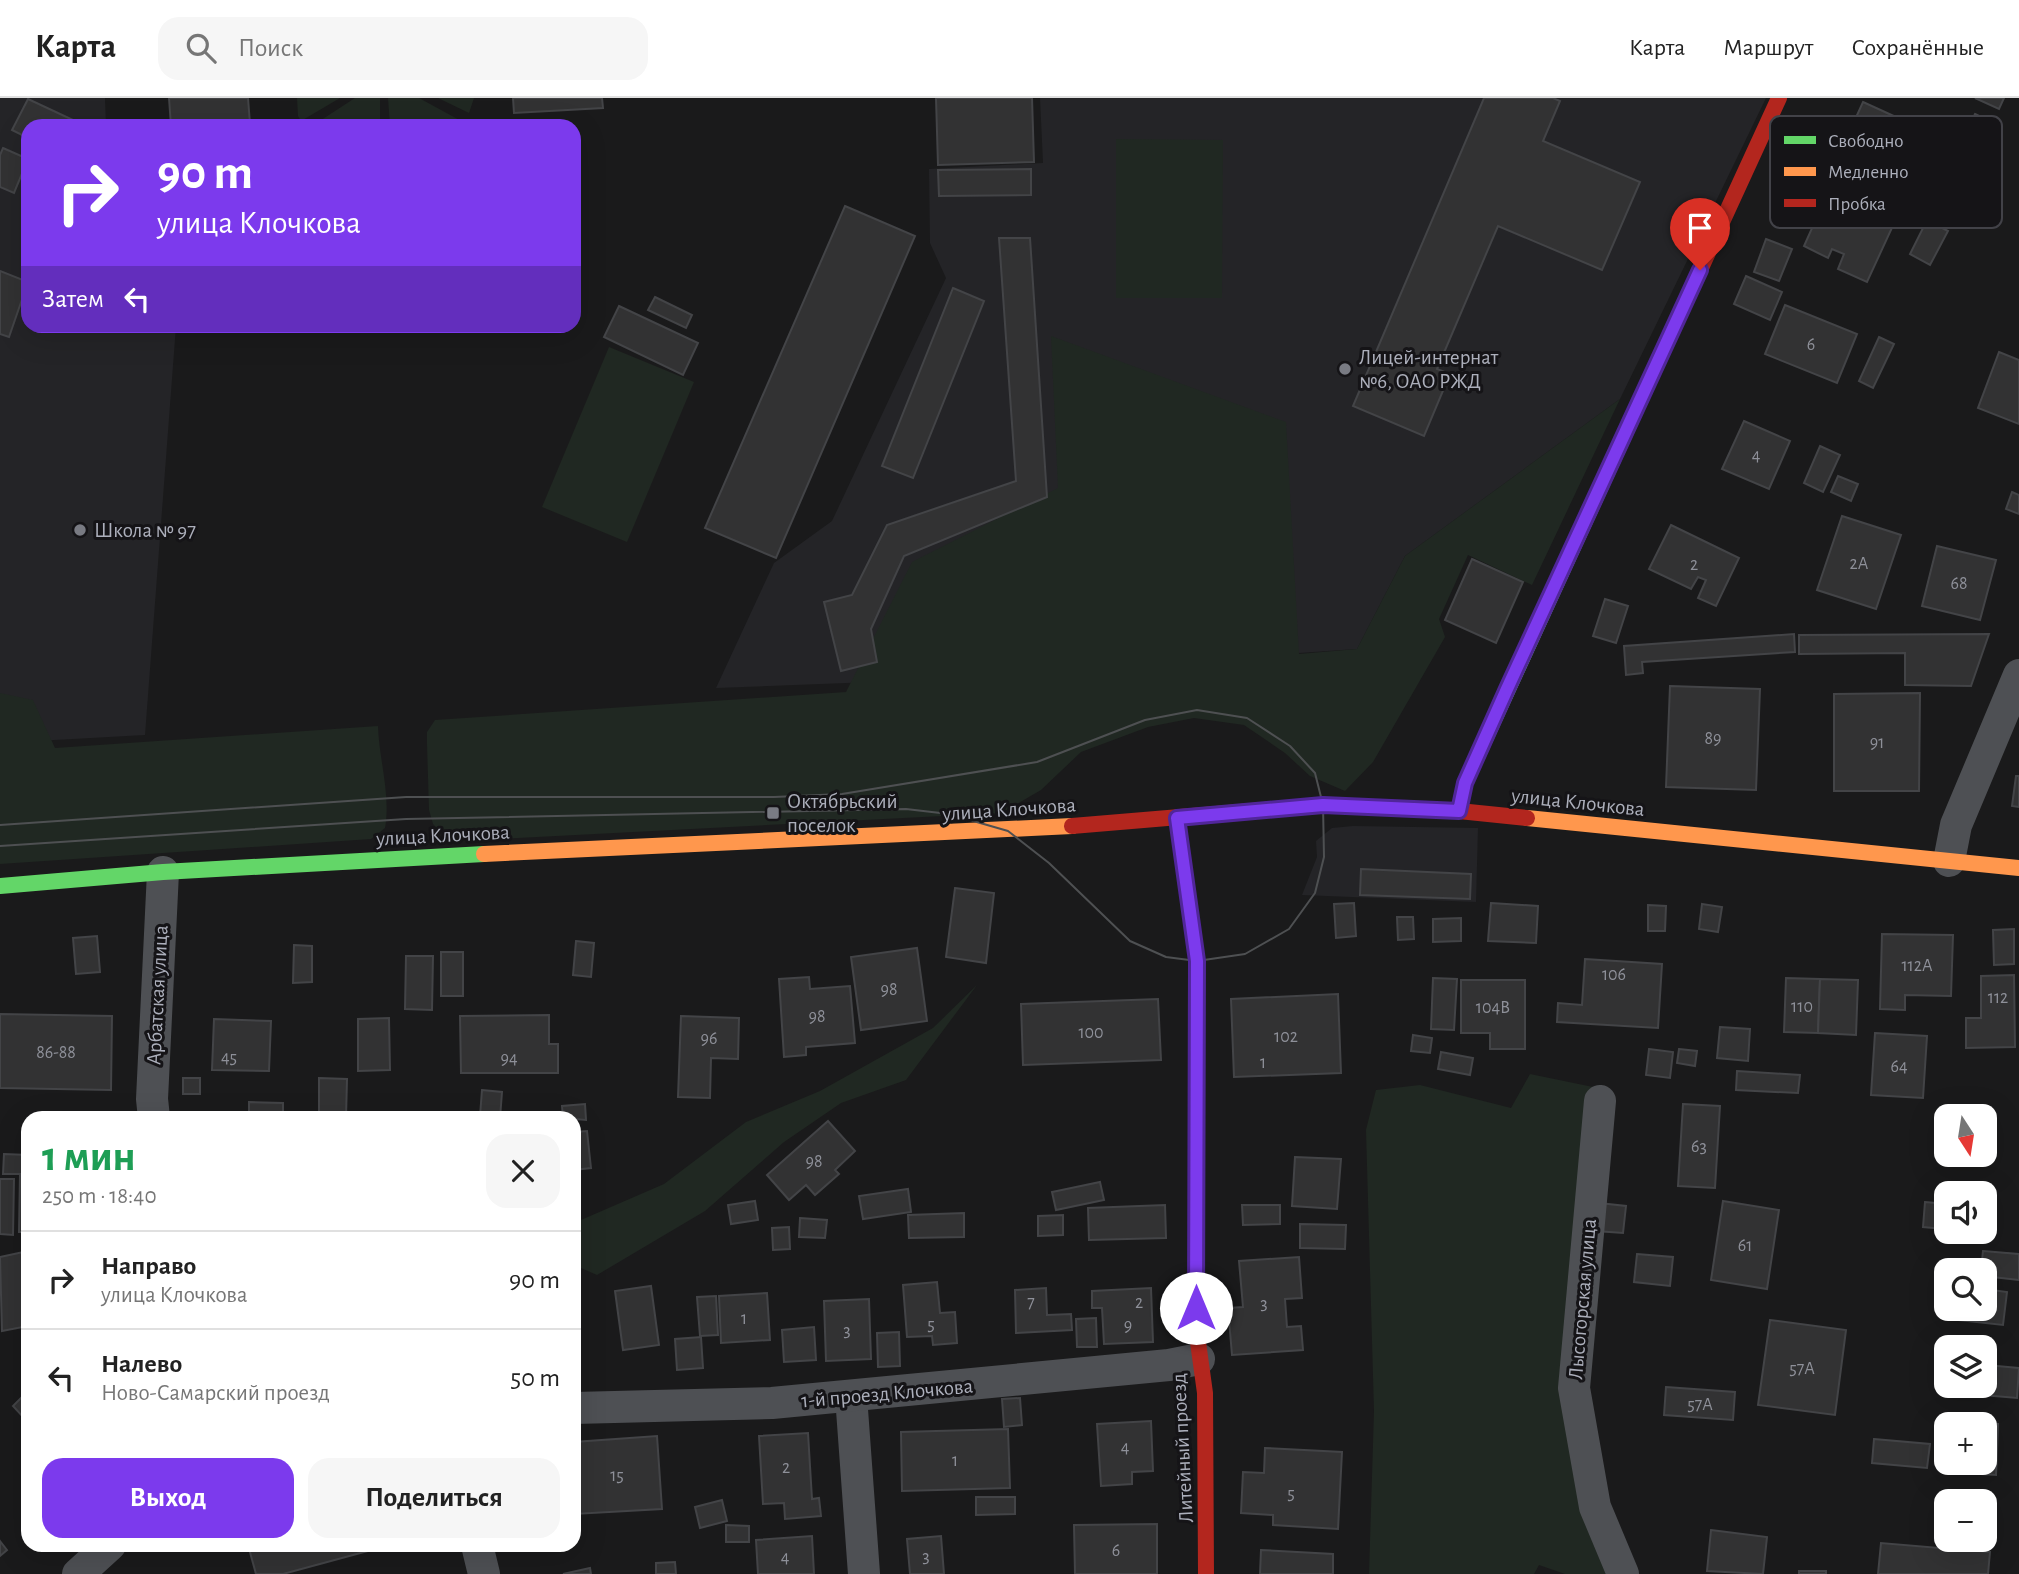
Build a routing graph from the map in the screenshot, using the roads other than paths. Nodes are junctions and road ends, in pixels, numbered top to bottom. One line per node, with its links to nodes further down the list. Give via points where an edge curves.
1 (1779, 98): 2 (street)
2 (1771, 116)
3 (1770, 118): 5 (street, via 1507,689 1465,783)
4 (2019, 675): 7 (street, via 1956,825)
5 (1459, 811): 6 (street, улица Клочкова, via 1323,805); 7 (street, улица Клочкова)
6 (1177, 818): 9 (street, улица Клочкова, via 1008,831); 13 (street, Литейный проезд, via 1197,961)
7 (1949, 861): 8 (street, улица Клочкова)
8 (2019, 868)
9 (163, 872): 10 (street, улица Клочкова); 12 (street, Арбатская улица)
10 (0, 886)
11 (1600, 1101): 22 (street, Лысогорская улица, via 1574,1388 1595,1507)
12 (154, 1111)
13 (1199, 1359): 14 (street, 1-й проезд Клочкова, via 1169,1366); 21 (street, Литейный проезд, via 1205,1393)
14 (851, 1396): 15 (street, 1-й проезд Клочкова, via 772,1403); 20 (street)
15 (581, 1408)
16 (102, 1552): 18 (street)
17 (479, 1552): 19 (street)
18 (78, 1574)
19 (484, 1574)
20 (864, 1574)
21 (1206, 1574)
22 (1623, 1574)

